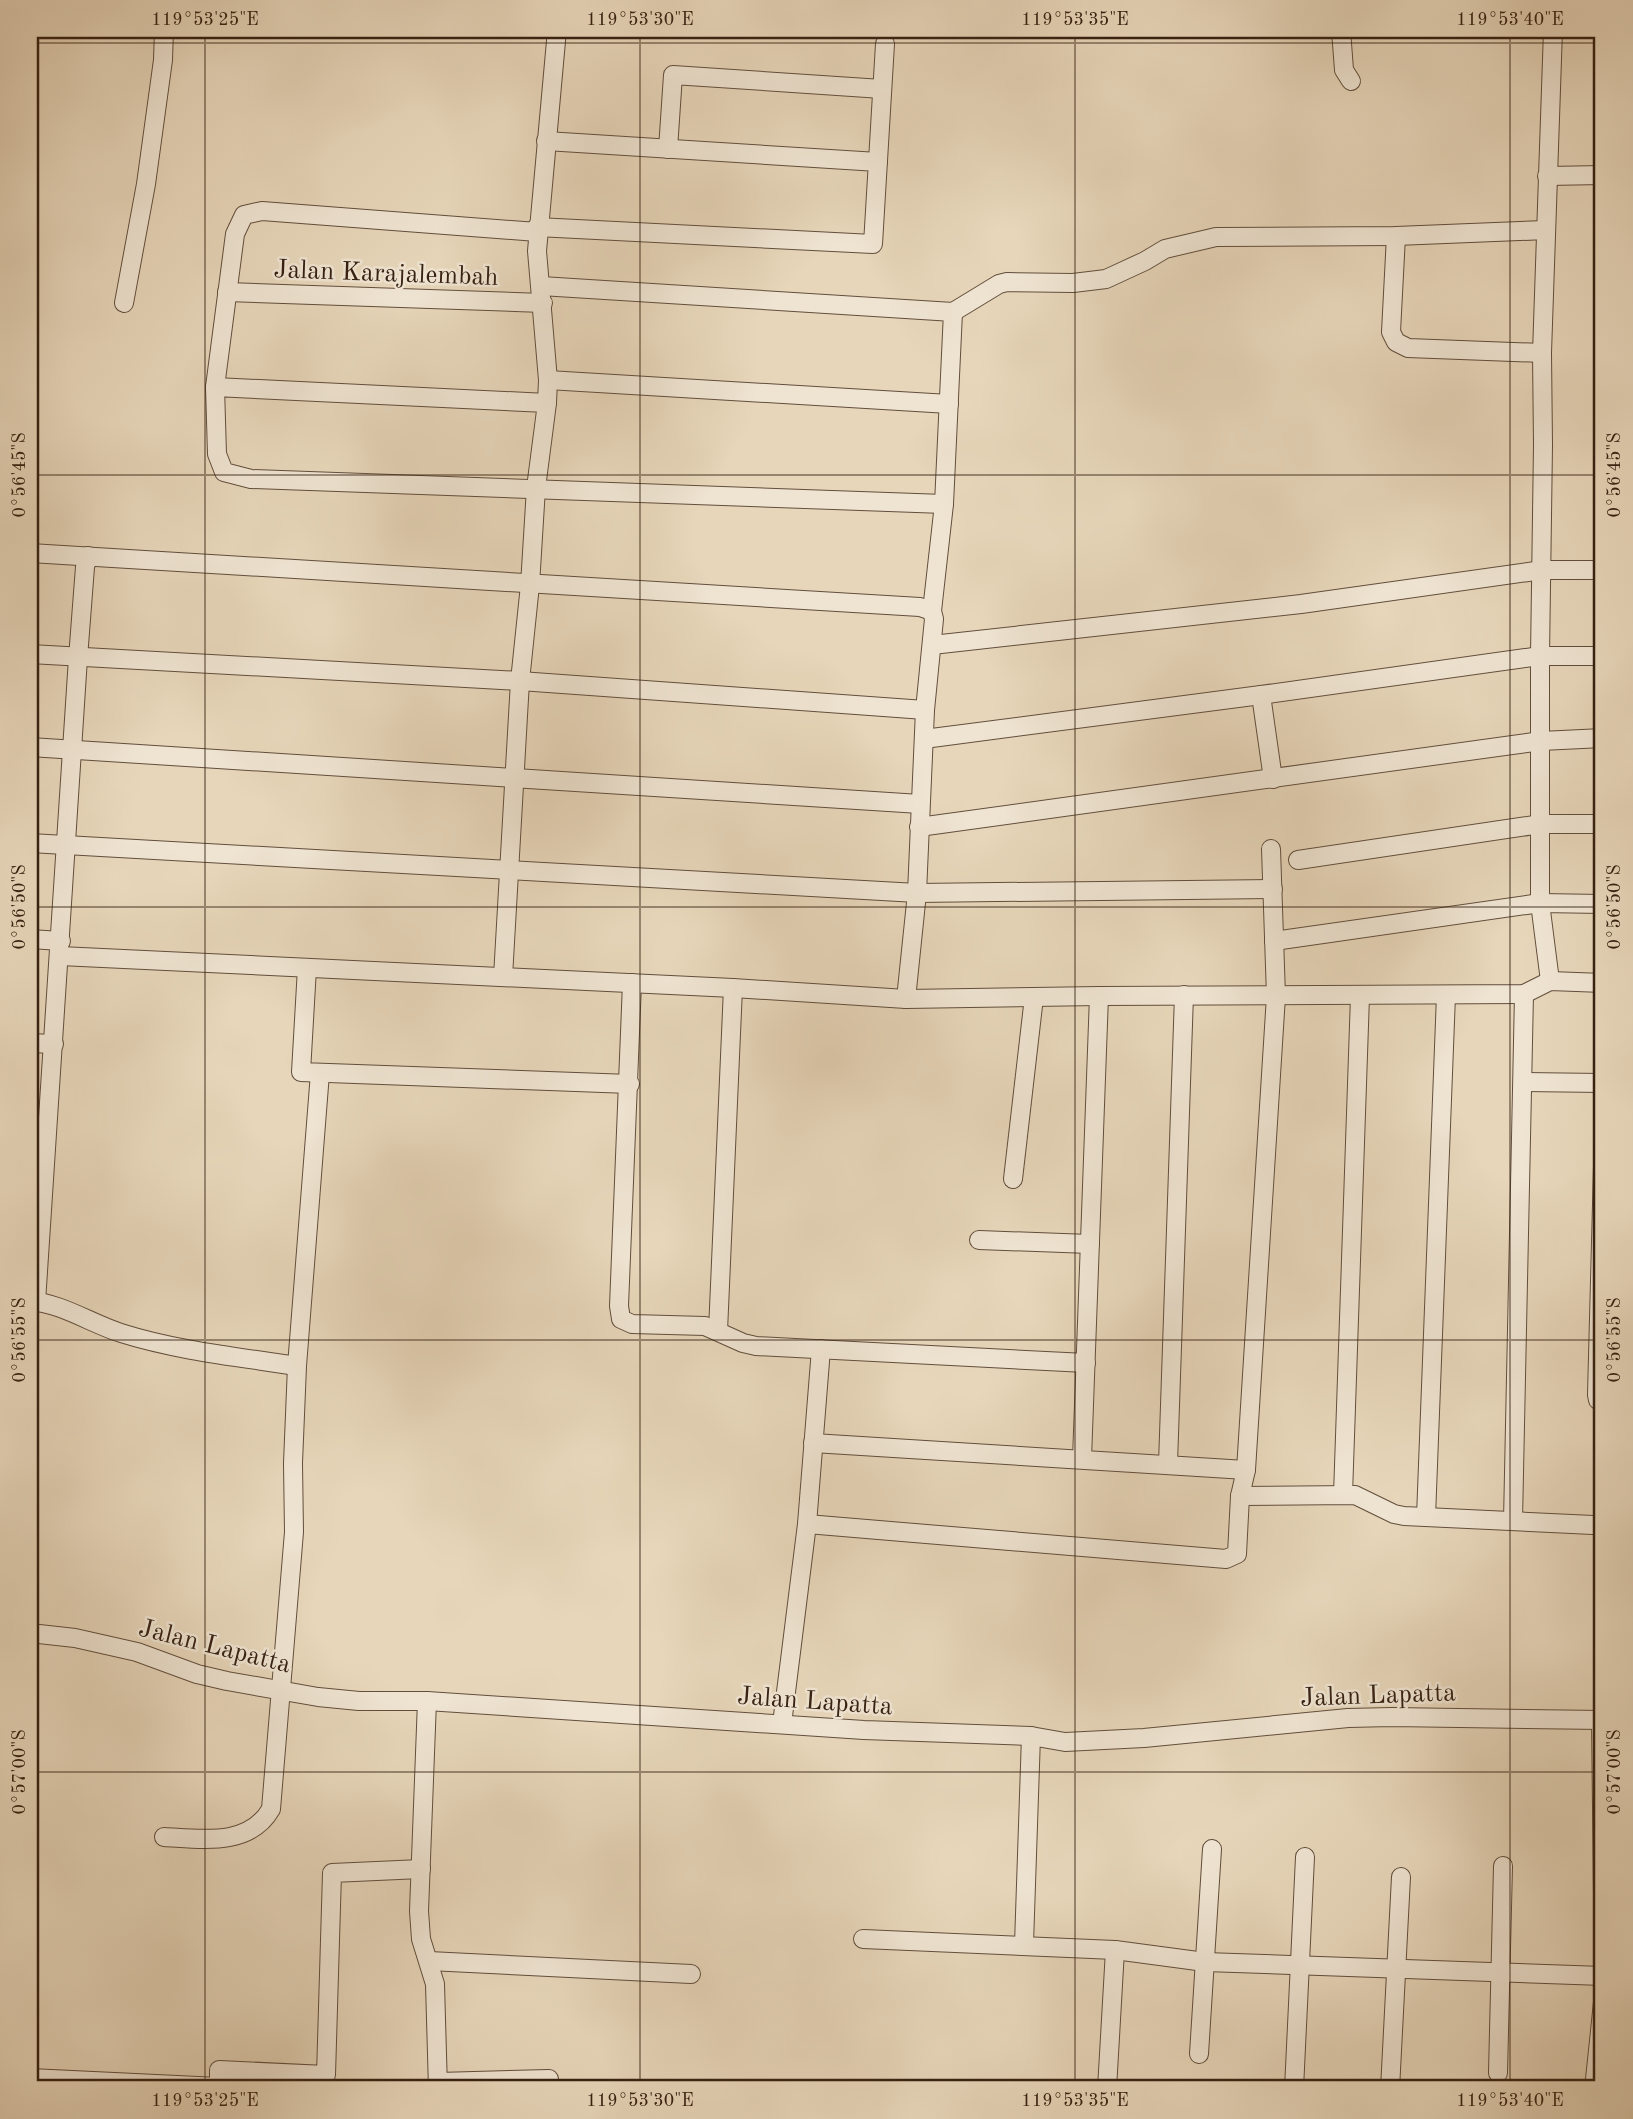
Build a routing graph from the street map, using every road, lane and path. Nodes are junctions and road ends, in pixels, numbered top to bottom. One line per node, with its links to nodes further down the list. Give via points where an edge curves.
1 (164, 30): 18 (street, via 146,184)
2 (557, 30): 8 (street)
3 (1341, 30): 6 (street, via 1344,70)
4 (1553, 30): 12 (street)
5 (885, 44): 7 (street)
6 (1351, 80)
7 (882, 89): 9 (street, via 673,75); 10 (street)
8 (546, 141): 9 (street); 13 (street)
9 (668, 149): 10 (street)
10 (878, 162): 13 (street, via 873,244)
11 (1603, 175): 12 (street)
12 (1547, 176): 14 (street)
13 (537, 230): 16 (street, via 262,211 244,215 235,234); 17 (street)
14 (1546, 230): 15 (street); 20 (street)
15 (1396, 236): 19 (street, via 1216,237 1165,249 1106,279 999,284); 20 (street, via 1391,332 1396,342 1408,348)
16 (227, 292): 17 (street, Jalan Karajalembah); 22 (street)
17 (542, 295): 19 (street, Jalan Karajalembah); 21 (street)
18 (124, 303)
19 (953, 312): 24 (street)
20 (1542, 353): 29 (street)
21 (548, 380): 23 (street); 24 (street)
22 (215, 387): 23 (street); 25 (street, via 217,454 224,472 251,479)
23 (547, 403): 25 (street)
24 (949, 404): 26 (street)
25 (536, 488): 26 (street); 31 (street)
26 (944, 505): 32 (street)
27 (30, 553): 28 (street)
28 (88, 556): 31 (street); 37 (street)
29 (1542, 570): 30 (street); 33 (street, via 1301,604); 35 (street)
30 (1603, 570)
31 (530, 585): 32 (street); 38 (street)
32 (932, 611): 33 (street)
33 (932, 645): 40 (street)
34 (30, 654): 37 (street)
35 (1539, 656): 36 (street); 39 (street); 43 (street)
36 (1603, 656)
37 (78, 658): 38 (street); 45 (street)
38 (520, 681): 40 (street); 46 (street)
39 (1261, 695): 41 (street); 47 (street)
40 (925, 710): 41 (street)
41 (924, 738): 48 (street)
42 (1603, 738): 43 (street)
43 (1541, 741): 47 (street); 49 (street)
44 (30, 747): 45 (street)
45 (73, 750): 46 (street); 53 (street)
46 (515, 777): 48 (street); 56 (street)
47 (1273, 779): 51 (street)
48 (920, 804): 51 (street)
49 (1541, 824): 50 (street); 55 (street); 59 (street)
50 (1603, 824)
51 (919, 827): 58 (street)
52 (30, 843): 53 (street)
53 (67, 846): 56 (street); 63 (street)
54 (1271, 849): 57 (street)
55 (1298, 860)
56 (509, 872): 58 (street); 65 (street)
57 (1273, 889): 58 (street); 62 (street)
58 (917, 893): 77 (street)
59 (1539, 903): 60 (street); 62 (street); 66 (street)
60 (1603, 904)
61 (30, 939): 63 (street)
62 (1275, 941): 74 (street)
63 (61, 948): 64 (street); 79 (street)
64 (307, 968): 65 (street); 80 (street, via 299,1070)
65 (503, 977): 67 (street)
66 (1550, 981): 68 (street); 70 (street)
67 (632, 983): 69 (street); 83 (street)
68 (1603, 983)
69 (733, 988): 77 (street); 91 (street)
70 (1524, 994): 72 (street); 81 (street)
71 (1184, 995): 73 (street); 74 (street); 99 (street)
72 (1446, 995): 75 (street); 103 (street)
73 (1099, 996): 76 (street); 89 (street)
74 (1276, 996): 75 (street); 100 (street)
75 (1360, 996): 101 (street)
76 (1034, 997): 77 (street); 86 (street)
77 (906, 999)
78 (30, 1042): 79 (street)
79 (54, 1044): 84 (street)
80 (320, 1073): 83 (street); 94 (street)
81 (1523, 1082): 82 (street); 104 (street)
82 (1603, 1083)
83 (630, 1084): 91 (street, via 621,1319 632,1324 692,1324)
84 (38, 1136): 87 (street)
85 (1603, 1166): 95 (street, via 1597,1395)
86 (1013, 1179)
87 (35, 1228): 90 (street)
88 (979, 1240): 89 (street)
89 (1090, 1244): 93 (street)
90 (33, 1301): 94 (street, via 122,1334)
91 (718, 1331): 92 (street, via 756,1346)
92 (821, 1349): 93 (street); 96 (street)
93 (1086, 1363): 97 (street)
94 (297, 1366): 108 (street, via 293,1532)
95 (1603, 1404): 98 (street)
96 (813, 1443): 97 (street); 105 (street)
97 (1082, 1459): 99 (street)
98 (1603, 1463)
99 (1168, 1464): 100 (street)
100 (1246, 1470): 102 (street)
101 (1343, 1495): 102 (street); 103 (street, via 1394,1514)
102 (1240, 1496): 105 (street, via 1238,1552 1226,1559)
103 (1426, 1517): 104 (street)
104 (1513, 1521): 106 (street)
105 (807, 1524): 111 (street)
106 (1603, 1527)
107 (30, 1633): 108 (street, Jalan Lapatta, via 137,1652 197,1674)
108 (280, 1690): 109 (street, Jalan Lapatta, via 359,1701); 113 (street, via 273,1796 264,1819 232,1837)
109 (427, 1701): 111 (street, Jalan Lapatta); 117 (street)
110 (1602, 1720): 112 (street, Jalan Lapatta, via 1392,1717 1095,1741); 119 (street)
111 (782, 1724): 112 (street, Jalan Lapatta)
112 (1031, 1736): 121 (street)
113 (164, 1837)
114 (1212, 1849): 124 (street)
115 (1305, 1857): 125 (street)
116 (1503, 1866): 127 (street)
117 (421, 1869): 123 (street, via 421,1939); 133 (street, via 332,1873 326,2075 219,2070 219,2087)
118 (1401, 1877): 126 (street)
119 (1603, 1893)
120 (863, 1939): 121 (street)
121 (1024, 1944): 122 (street)
122 (1115, 1950): 124 (street); 136 (street)
123 (429, 1961): 128 (street); 135 (street, via 435,1984)
124 (1205, 1962): 125 (street); 131 (street)
125 (1300, 1965): 126 (street); 137 (street)
126 (1395, 1969): 127 (street); 138 (street)
127 (1500, 1972): 129 (street); 132 (street)
128 (691, 1974)
129 (1603, 1976)
130 (1603, 2002): 139 (street)
131 (1199, 2054)
132 (1498, 2073)
133 (30, 2078)
134 (549, 2079): 135 (street)
135 (438, 2086)
136 (1107, 2089)
137 (1294, 2089)
138 (1390, 2089)
139 (1594, 2089)

